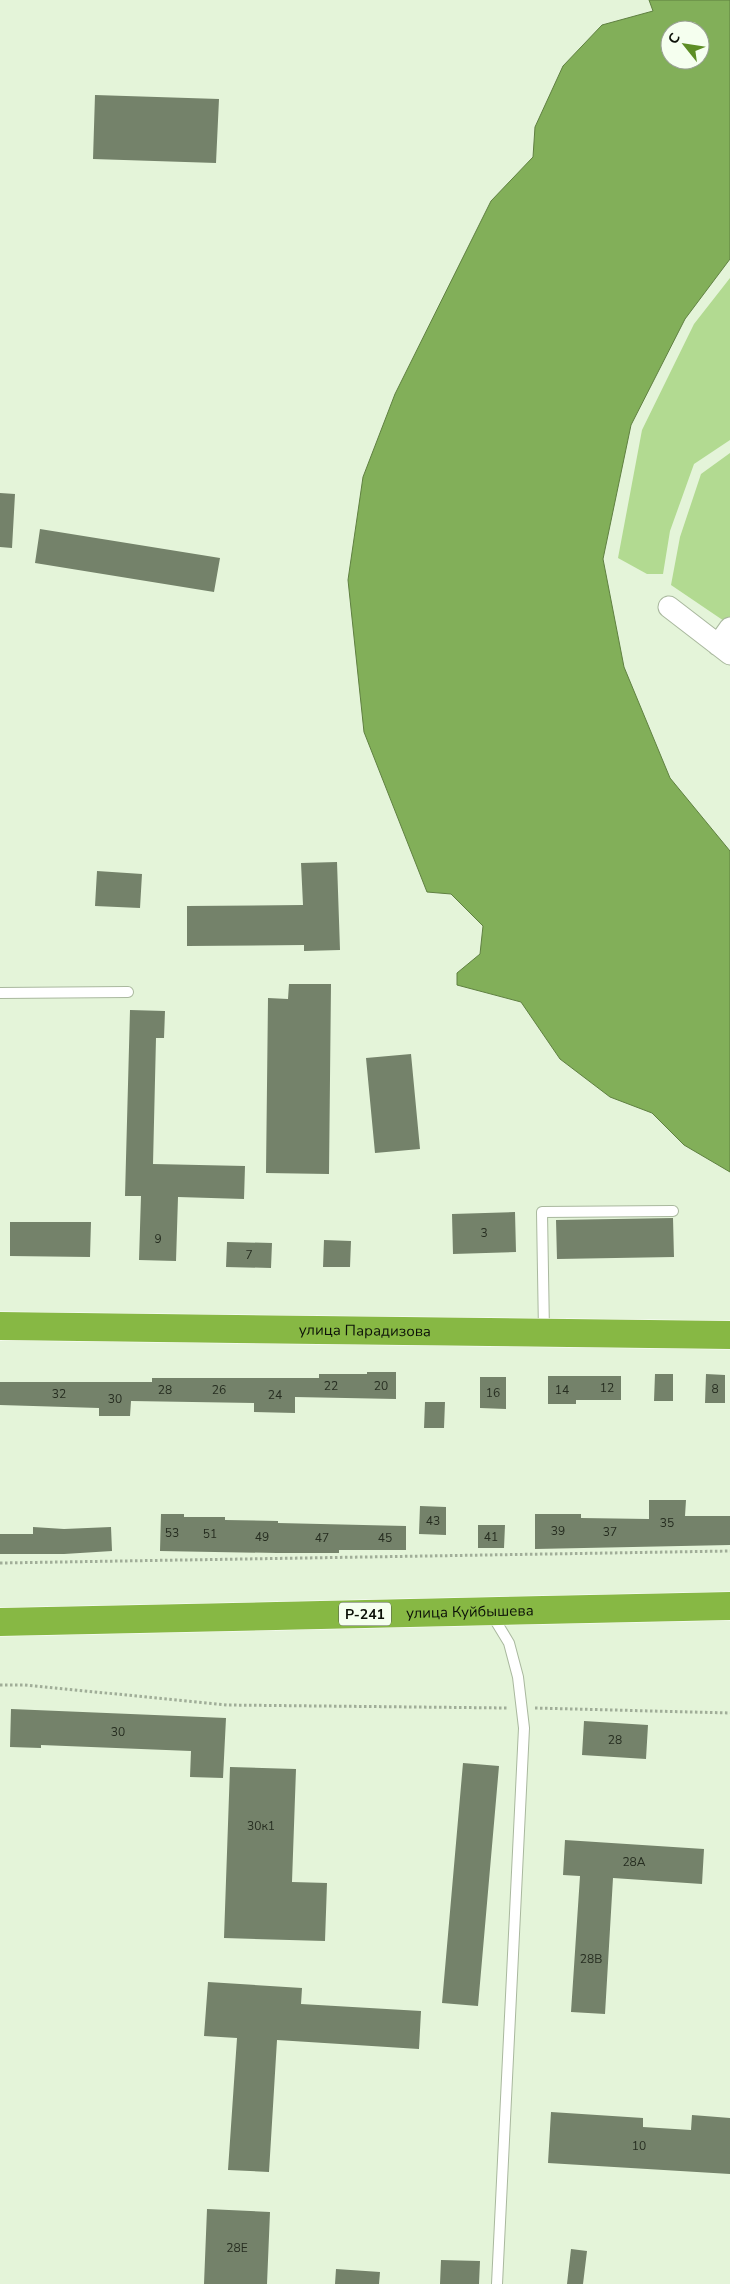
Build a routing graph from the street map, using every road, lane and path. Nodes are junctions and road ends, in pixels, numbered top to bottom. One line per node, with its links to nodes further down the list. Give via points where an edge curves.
1 (669, 607): 2 (street)
2 (726, 642)
3 (128, 992): 4 (lane)
4 (0, 993)
5 (673, 1211): 7 (lane, via 542,1212)
6 (0, 1326): 7 (highway, улица Парадизова)
7 (544, 1333): 8 (highway, улица Парадизова)
8 (730, 1336)
9 (730, 1551): 10 (path)
10 (0, 1562)
11 (730, 1606): 12 (highway, улица Куйбышева / Р-241)
12 (490, 1612): 13 (highway, улица Куйбышева / Р-241); 15 (lane, via 509,1643)
13 (0, 1622)
14 (0, 1685): 15 (path, via 227,1705)
15 (522, 1708): 16 (path); 17 (lane, via 524,1728)
16 (730, 1713)
17 (497, 2284)

